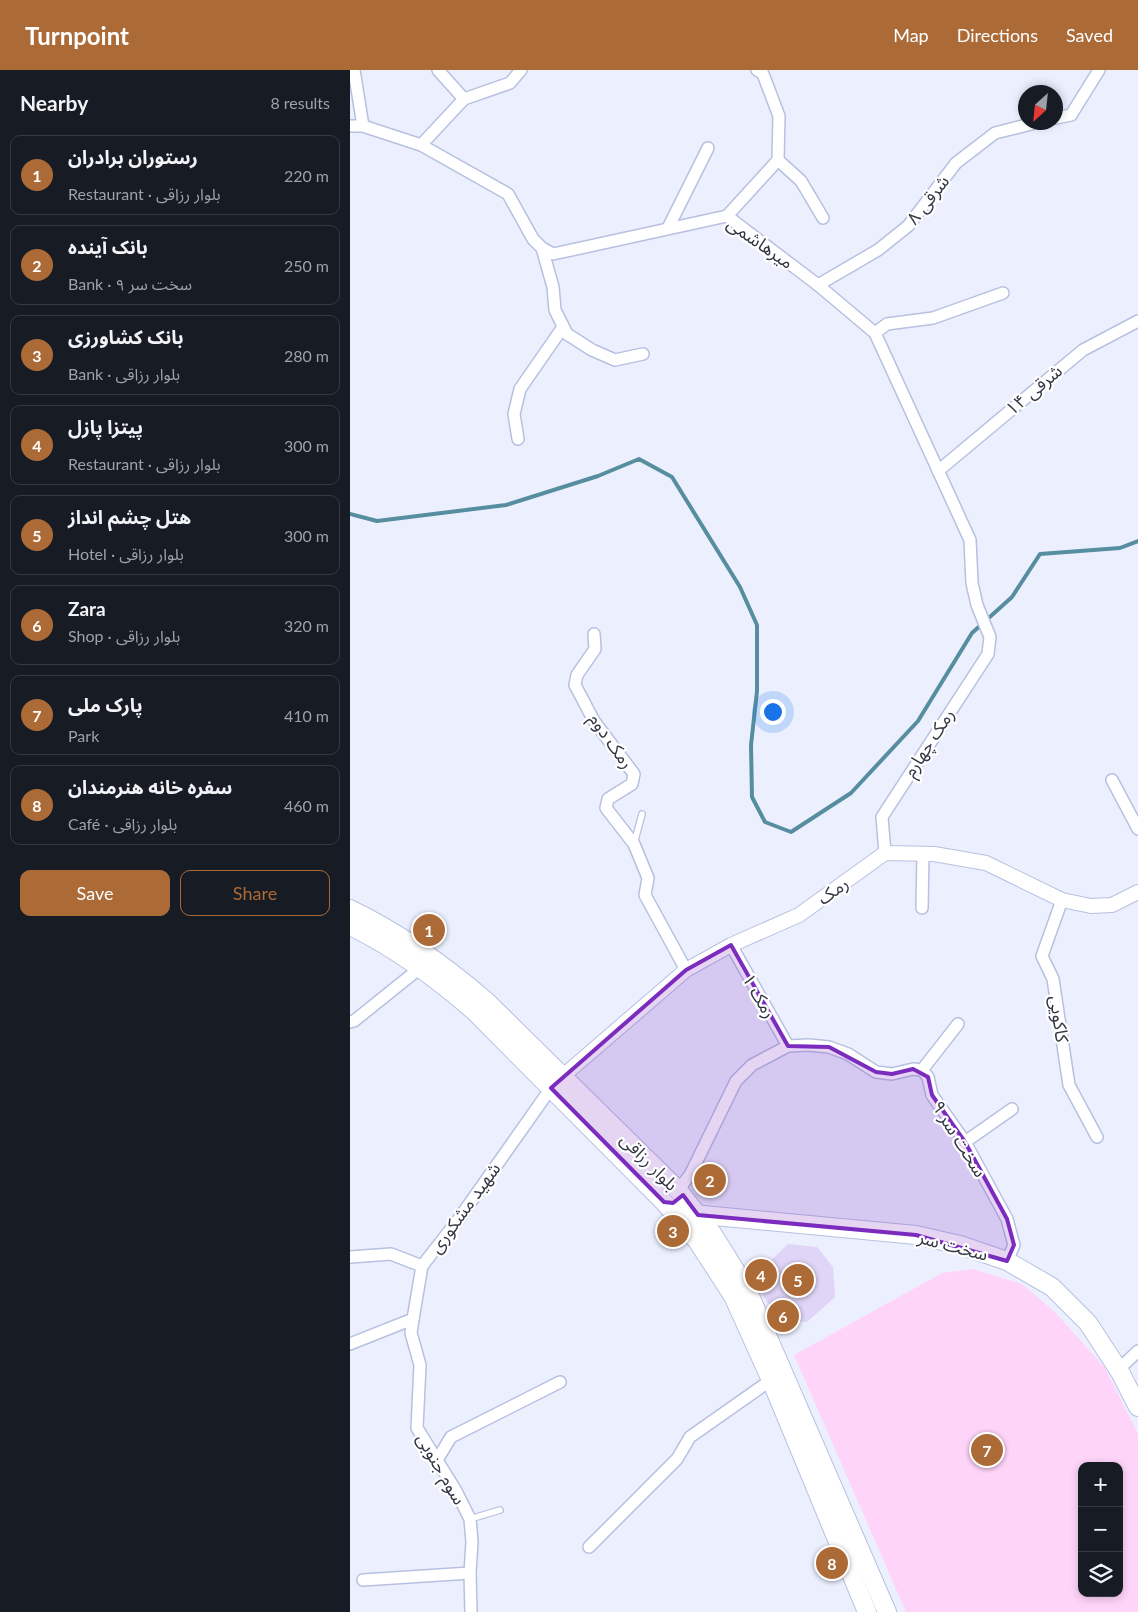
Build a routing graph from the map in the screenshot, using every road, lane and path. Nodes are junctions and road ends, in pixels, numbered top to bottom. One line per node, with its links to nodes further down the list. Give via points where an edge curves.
1 (354, 70): 9 (street)
2 (438, 70): 6 (street)
3 (521, 70): 6 (street, via 510,83)
4 (757, 70): 13 (street, via 763,74 779,116)
5 (1099, 70): 7 (street, via 1071,115)
6 (464, 99): 11 (street)
7 (1063, 117)
8 (350, 126): 9 (street)
9 (363, 126): 11 (street)
10 (1018, 127): 18 (street, شرقی ۸, via 995,133 956,163 908,226 878,250)
11 (421, 145): 17 (street, via 508,194 533,239)
12 (708, 148): 16 (street)
13 (778, 160): 14 (street); 15 (street, via 801,181)
14 (727, 216): 16 (street, میرهاشمی); 18 (street, میرهاشمی)
15 (823, 218)
16 (668, 228): 17 (street, میرهاشمی, via 553,254)
17 (542, 248): 21 (street, via 553,287 555,310)
18 (818, 285): 22 (street, میرهاشمی)
19 (1003, 293): 22 (street, via 933,318 887,324)
20 (1138, 321): 25 (street, شرقی ۱۴, via 1083,350)
21 (564, 327): 23 (street, via 567,334 615,360); 24 (street, via 520,389 514,414)
22 (875, 334): 25 (street, میرهاشمی)
23 (642, 354)
24 (518, 439)
25 (938, 471): 27 (street, میرهاشمی, via 970,540 972,583)
26 (594, 634): 31 (street, رمک دوم, via 595,649 577,675 575,685 594,721 634,774 632,784 608,799 606,808)
27 (990, 638): 32 (street, رمک چهارم, via 988,654 882,816)
28 (1112, 780): 30 (street)
29 (642, 814): 31 (lane)
30 (1138, 829)
31 (634, 844): 41 (street, رمک دوم, via 648,878 645,895)
32 (885, 853): 33 (street); 39 (street, رمک, via 799,915)
33 (923, 854): 35 (street, via 986,863); 36 (street)
34 (1138, 894): 35 (street, via 1112,904 1091,906)
35 (1062, 900): 48 (street, کاکویی, via 1042,956 1054,979 1069,1085)
36 (922, 908)
37 (350, 909): 46 (main road, بلوار رزاقی, via 375,921 452,972 484,1000)
38 (350, 926): 40 (main road, بلوار رزاقی)
39 (731, 946): 41 (street, رمک); 44 (street, رمک ۱)
40 (420, 968): 42 (street); 46 (main road, بلوار رزاقی)
41 (686, 970): 46 (street, رمک)
42 (350, 1022)
43 (958, 1024): 45 (street)
44 (788, 1046): 45 (street, via 828,1047 848,1054 876,1072 892,1074); 50 (street, via 752,1065 736,1081 690,1175)
45 (922, 1070): 49 (street, سخت سر ۹, via 928,1077 932,1094)
46 (557, 1082): 50 (main road, بلوار رزاقی); 51 (main road, بلوار رزاقی); 55 (street, شهید مشکوری)
47 (1012, 1109): 49 (street)
48 (1097, 1137)
49 (965, 1142): 54 (street, سخت سر ۹, via 1007,1219 1014,1245)
50 (678, 1190): 51 (main road, via 677,1200); 52 (main road, بلوار رزاقی)
51 (664, 1202): 52 (main road, بلوار رزاقی)
52 (692, 1220): 54 (main road, سخت سر, via 916,1235); 60 (main road, بلوار رزاقی, via 698,1242 733,1296); 71 (main road, بلوار رزاقی, via 712,1233 747,1289)
53 (350, 1257): 55 (street, شهید مشکوری, via 391,1254)
54 (1007, 1261): 59 (main road, سخت سر, via 1052,1287 1088,1322)
55 (422, 1266): 56 (street, سوم جنوبی)
56 (413, 1319): 57 (street); 63 (street, سوم جنوبی, via 411,1333 420,1365 417,1428)
57 (350, 1344)
58 (1138, 1351): 59 (street)
59 (1118, 1369): 62 (main road, سخت سر)
60 (771, 1380): 66 (street, via 690,1437 677,1459); 70 (main road, بلوار رزاقی)
61 (560, 1382): 63 (street, via 452,1437)
62 (1138, 1407)
63 (437, 1460): 65 (street, سوم جنوبی)
64 (500, 1510): 65 (lane)
65 (470, 1519): 67 (street, سوم جنوبی)
66 (589, 1547)
67 (470, 1573): 68 (street); 69 (street, سوم جنوبی)
68 (363, 1580)
69 (471, 1612)
70 (867, 1612)
71 (887, 1612)

